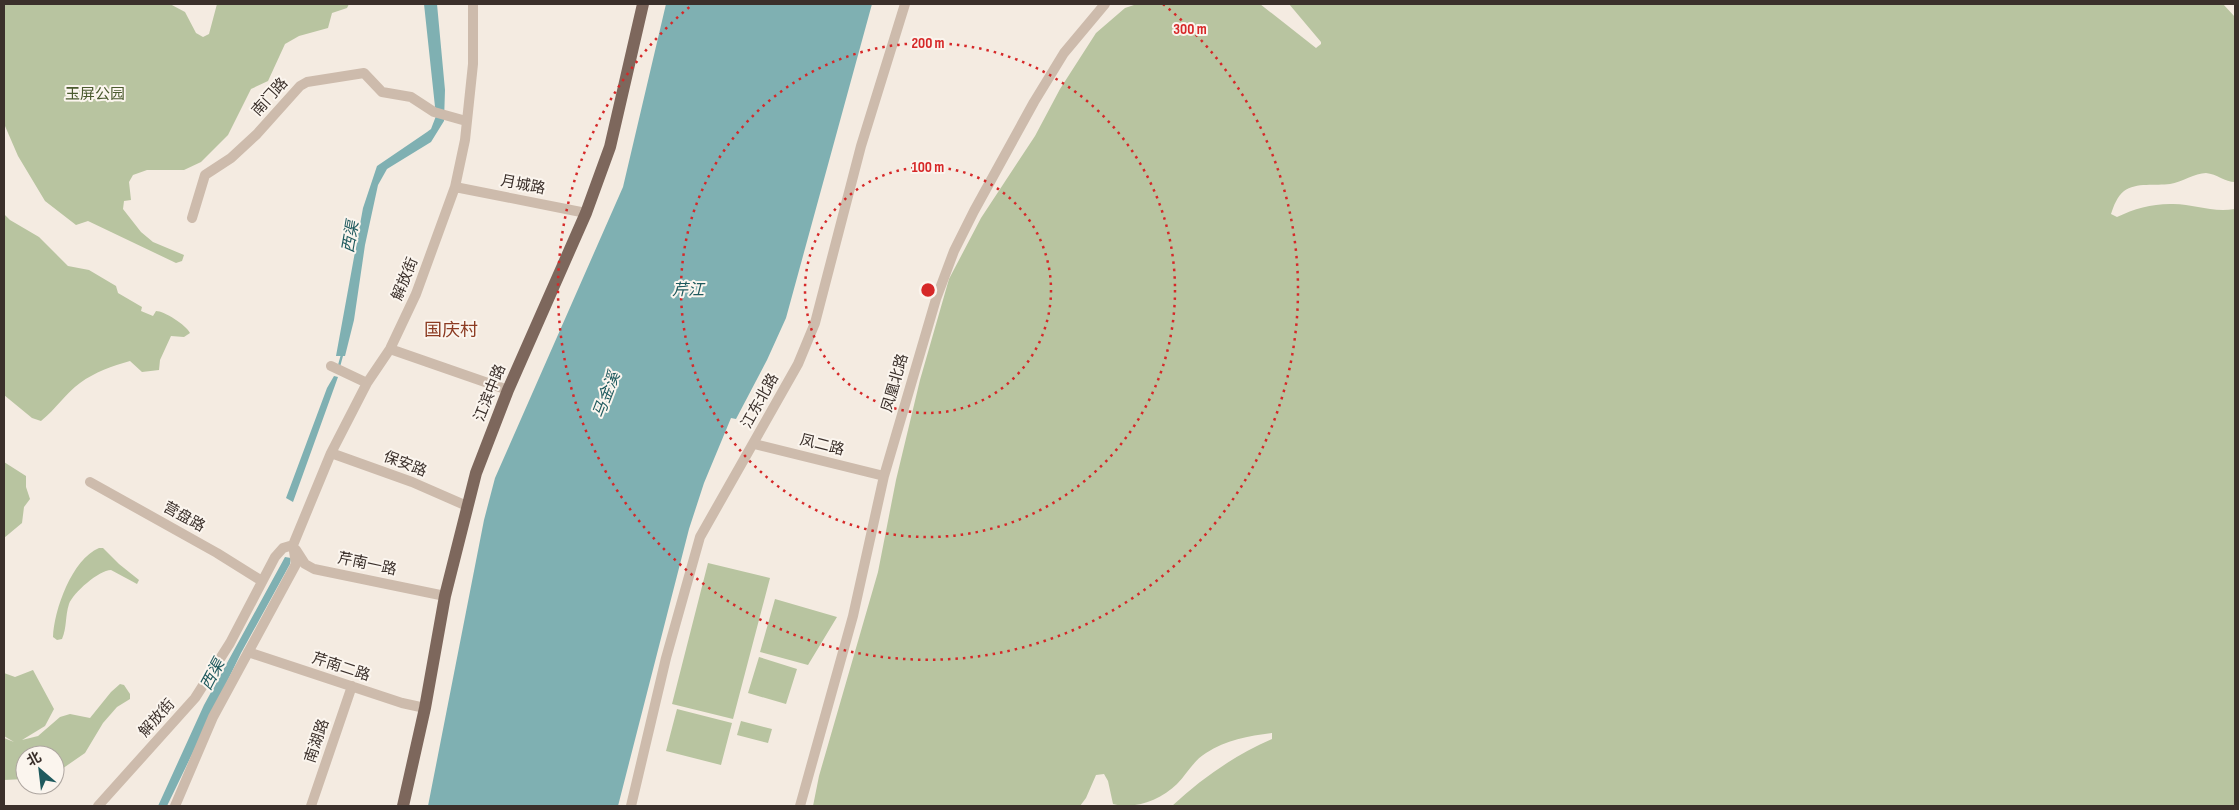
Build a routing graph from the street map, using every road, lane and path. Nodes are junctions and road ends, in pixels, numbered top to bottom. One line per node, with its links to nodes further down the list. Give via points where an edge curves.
1 (473, 4): 5 (street, 解放街, via 473,64)
2 (643, 4): 7 (main road, 江滨中路, via 610,147)
3 (905, 4): 13 (street, 江东北路, via 861,146 815,323 798,364)
4 (1105, 4): 15 (street, 凤凰北路, via 1064,53 1034,102 954,251 924,336)
5 (466, 121): 6 (street, 解放街); 8 (street, 南门路, via 434,112 411,97 382,92 364,73 306,82 238,152 203,178)
6 (455, 187): 7 (street, 月城路); 9 (street, 解放街, via 416,294)
7 (586, 213): 12 (main road, 江滨中路)
8 (192, 218)
9 (390, 349): 11 (street, 解放街); 12 (street)
10 (331, 366): 11 (street)
11 (367, 383): 14 (street, 解放街)
12 (508, 390): 17 (main road, 江滨中路, via 476,473)
13 (754, 444): 15 (street, 凤二路); 28 (street, 江东北路, via 700,536 666,658)
14 (331, 453): 17 (street, 保安路); 18 (street, 解放街)
15 (884, 476): 29 (street, 凤凰北路, via 853,616)
16 (90, 482): 19 (street, 营盘路)
17 (467, 506): 20 (main road, 江滨中路)
18 (293, 545): 19 (street, 解放街, via 279,552); 20 (street, 芹南一路, via 299,558 314,569); 21 (street, 解放街, via 296,564)
19 (262, 582): 24 (street, 解放街, via 230,643 195,698)
20 (445, 596): 23 (main road, 江滨中路)
21 (248, 652): 22 (street, 芹南二路); 25 (street, 解放街, via 214,717)
22 (352, 686): 23 (street, 芹南二路); 26 (street, 南湖路)
23 (425, 708): 27 (main road, 江滨中路)
24 (98, 806)
25 (175, 806)
26 (311, 806)
27 (403, 806)
28 (631, 806)
29 (800, 806)

